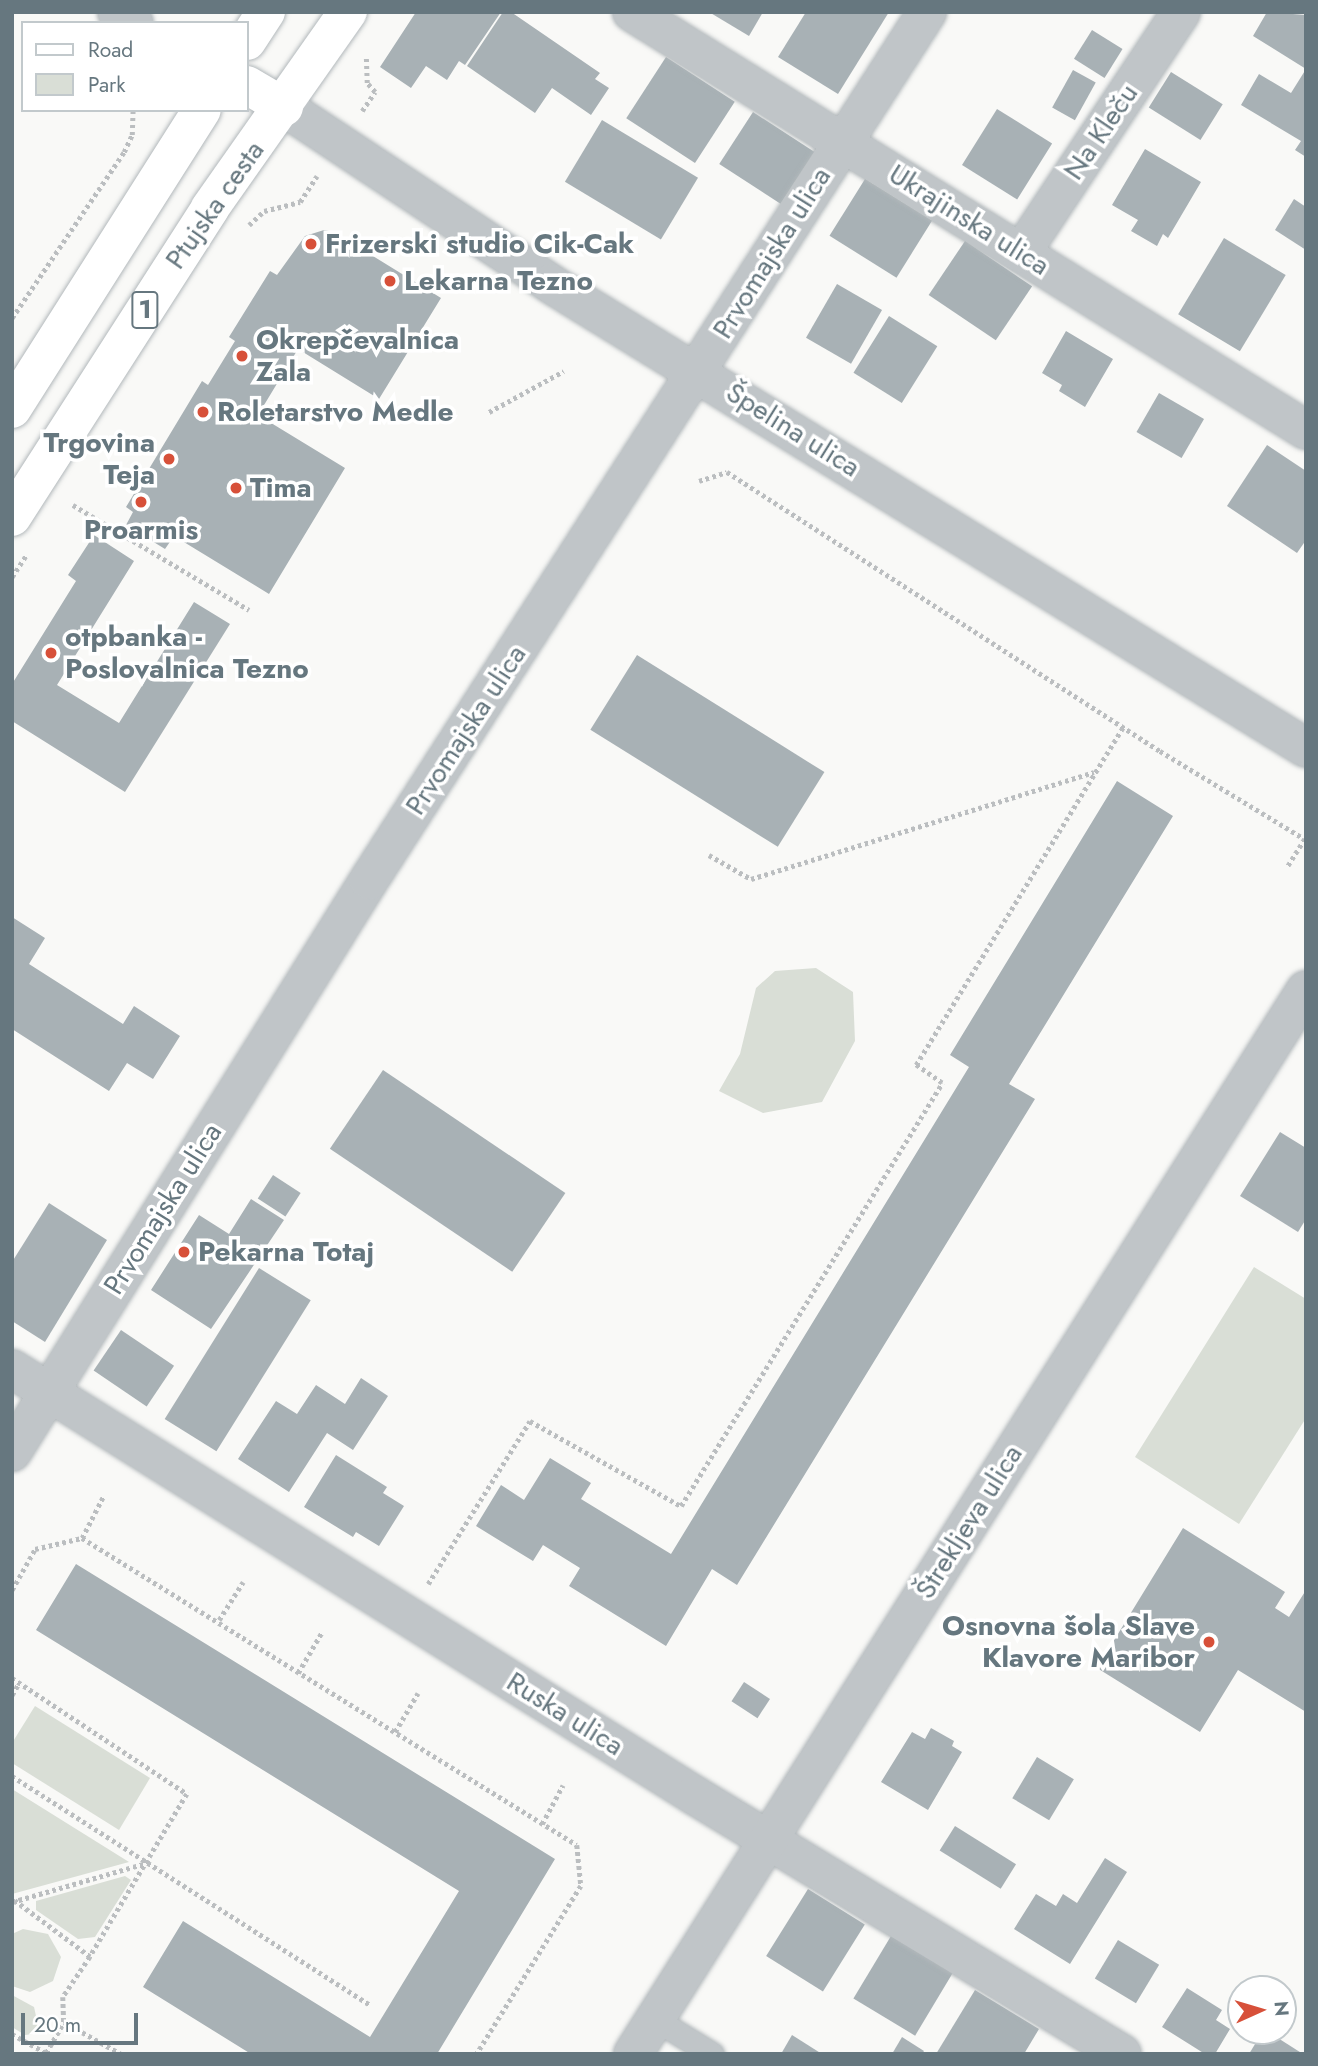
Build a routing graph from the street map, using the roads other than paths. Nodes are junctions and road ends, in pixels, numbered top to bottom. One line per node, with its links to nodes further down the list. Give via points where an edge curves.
1 (266, 12): 6 (main road)
2 (348, 12): 8 (main road, Ptujska cesta / 1)
3 (632, 12): 10 (street, Ukrajinska ulica)
4 (927, 12): 10 (street, Prvomajska ulica)
5 (1181, 12): 11 (street, Na Kleču)
6 (248, 39)
7 (248, 86): 8 (main road)
8 (284, 107): 12 (street, Špelina ulica, via 551,284); 15 (main road, Ptujska cesta / 1, via 210,208)
9 (201, 112): 13 (main road, Ptujska cesta / 1)
10 (842, 142): 11 (street, Ukrajinska ulica); 12 (street, Prvomajska ulica)
11 (1021, 253): 14 (street, Ukrajinska ulica)
12 (697, 371): 16 (street, Špelina ulica); 19 (street, Prvomajska ulica, via 369,880)
13 (12, 409)
14 (1306, 430)
15 (24, 529)
16 (1306, 748)
17 (1306, 990): 21 (street, Štrekljeva ulica)
18 (12, 1368): 19 (street, Ruska ulica)
19 (48, 1392): 20 (street, Prvomajska ulica); 21 (street, Ruska ulica)
20 (12, 1452)
21 (768, 1840): 22 (street, Štrekljeva ulica); 25 (street, Ruska ulica)
22 (655, 2018): 23 (street, Štrekljeva ulica); 24 (lane)
23 (633, 2054)
24 (712, 2054)
25 (1122, 2054)

